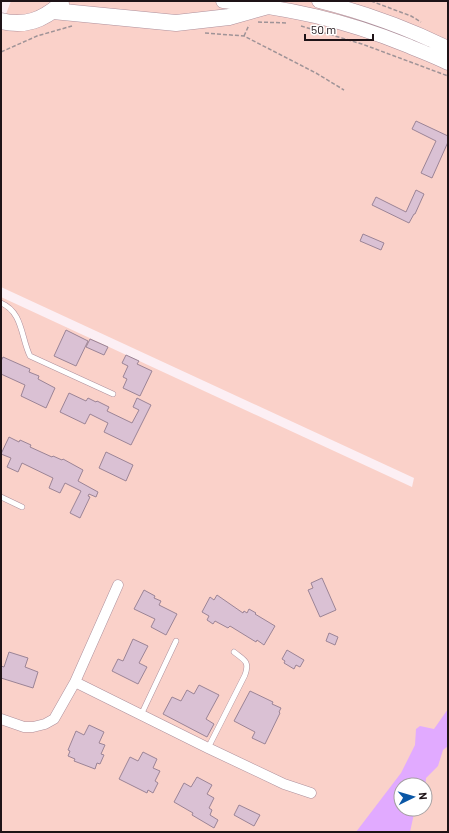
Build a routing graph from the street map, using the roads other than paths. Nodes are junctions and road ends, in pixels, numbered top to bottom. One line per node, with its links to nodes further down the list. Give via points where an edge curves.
1 (223, 1): 4 (main road)
2 (319, 1): 8 (main road, via 367,15)
3 (58, 6): 4 (main road, via 176,22 229,17); 6 (main road, via 38,19)
4 (268, 6): 9 (main road, via 342,22)
5 (1, 21): 6 (main road)
6 (18, 24): 7 (main road)
7 (1, 32)
8 (448, 48)
9 (448, 63)
10 (1, 303): 11 (lane, via 8,306 18,319 30,356)
11 (113, 394)
12 (1, 497): 13 (lane)
13 (22, 508)
14 (118, 585): 17 (street)
15 (176, 641): 18 (lane)
16 (234, 652): 20 (lane, via 244,660 247,668)
17 (75, 682): 18 (street); 19 (street, via 54,719 45,724 24,727)
18 (141, 715): 20 (street)
19 (1, 719)
20 (208, 748): 21 (street, via 284,784)
21 (311, 793)

